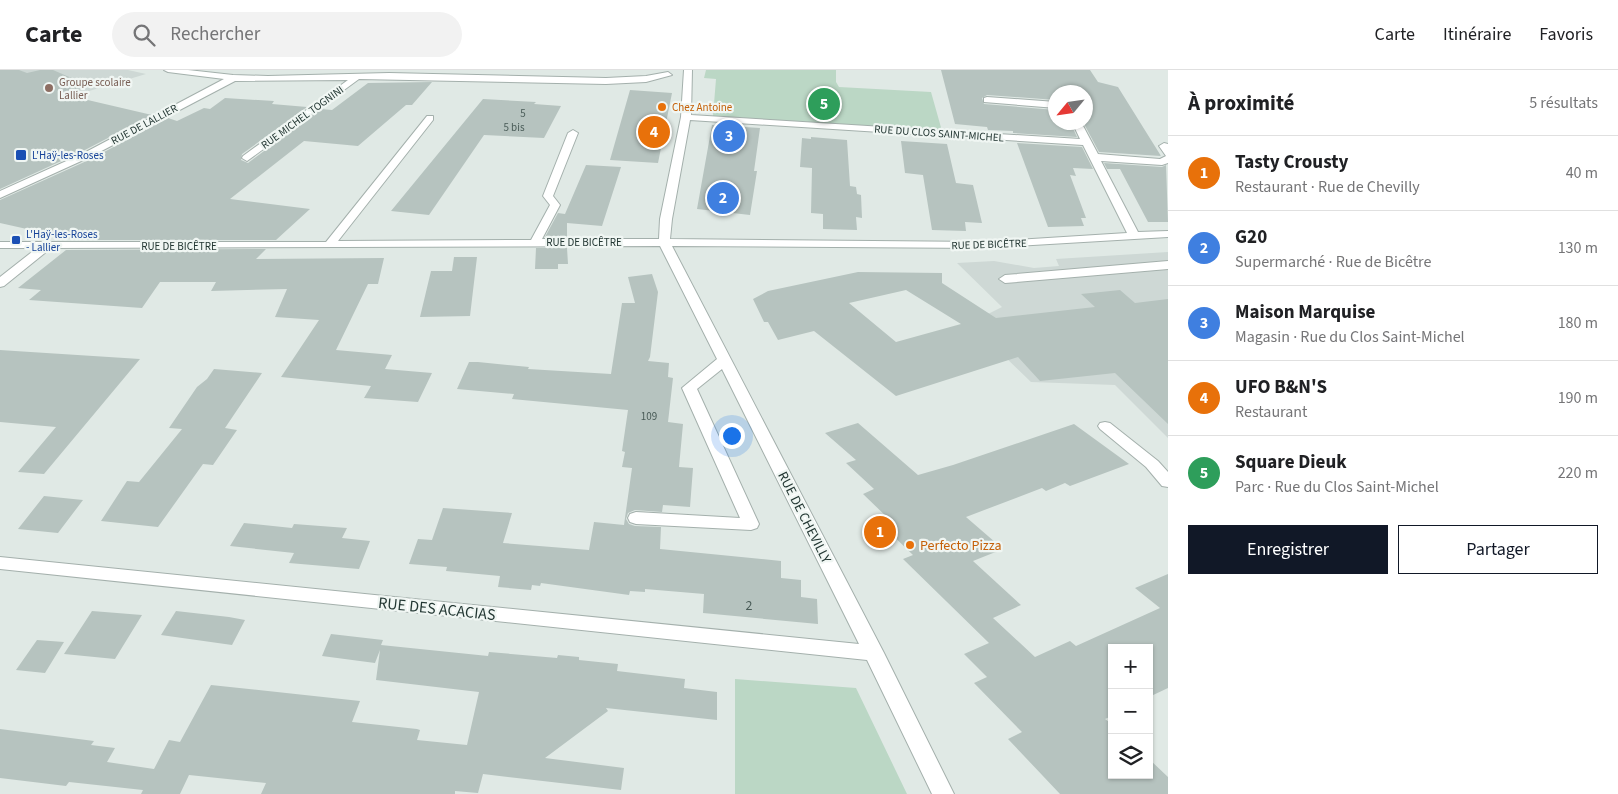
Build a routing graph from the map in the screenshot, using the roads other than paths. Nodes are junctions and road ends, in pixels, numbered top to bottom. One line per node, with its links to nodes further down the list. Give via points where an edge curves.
1 (168, 70): 6 (street)
2 (261, 70): 6 (street)
3 (350, 73): 4 (street, via 606,81); 6 (street); 17 (street, RUE MICHEL TOGNINI)
4 (668, 75)
5 (688, 75): 9 (street)
6 (233, 78): 19 (street, RUE DE LALLIER, via 87,155)
7 (987, 100): 8 (street)
8 (1048, 104)
9 (686, 116): 13 (street, RUE DU CLOS SAINT-MICHEL); 23 (street)
10 (430, 118): 26 (street)
11 (1080, 130): 13 (street)
12 (573, 133): 22 (street, via 548,196 555,205)
13 (1085, 142): 16 (street)
14 (1168, 147): 15 (street, via 1164,146)
15 (1168, 154)
16 (1093, 157): 18 (street, via 1162,162); 21 (street)
17 (247, 158)
18 (1168, 159)
19 (0, 195)
20 (1168, 234): 21 (street, RUE DE BICÊTRE)
21 (1135, 237): 23 (street, RUE DE BICÊTRE, via 983,245)
22 (535, 242): 23 (street, RUE DE BICÊTRE); 26 (street, RUE DE BICÊTRE)
23 (664, 242): 30 (street, RUE DE CHEVILLY)
24 (0, 245): 25 (street, RUE DE BICÊTRE)
25 (47, 246): 26 (street, RUE DE BICÊTRE); 29 (street)
26 (329, 246)
27 (1168, 264): 28 (street)
28 (1005, 278)
29 (0, 283)
30 (725, 360): 33 (street, via 689,388 751,524); 35 (street, RUE DE CHEVILLY)
31 (1105, 426): 32 (street, via 1152,464)
32 (1168, 482)
33 (636, 518)
34 (0, 563): 35 (street, RUE DES ACACIAS)
35 (874, 653): 36 (street, RUE DE CHEVILLY)
36 (943, 794)

